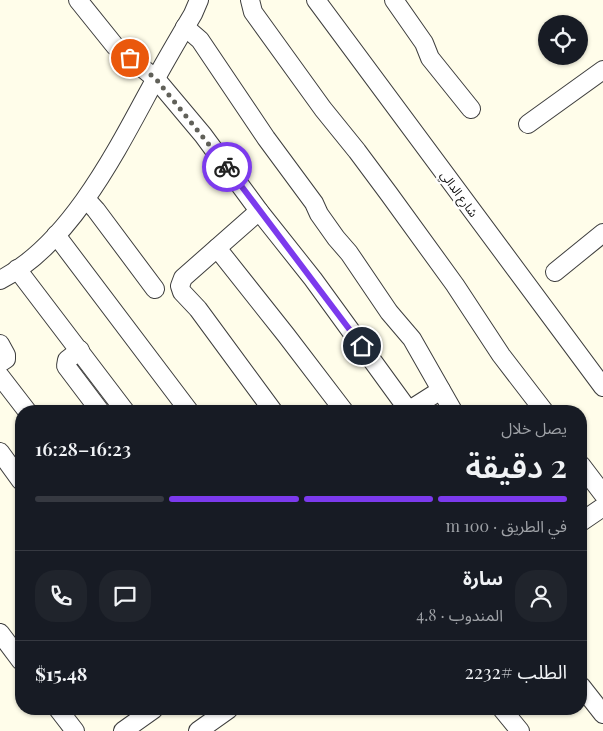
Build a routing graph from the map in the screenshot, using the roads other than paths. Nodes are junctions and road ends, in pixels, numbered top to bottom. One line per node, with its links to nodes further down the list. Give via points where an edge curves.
1 (78, 0): 8 (street, via 115,46)
2 (199, 0): 6 (street)
3 (250, 0): 35 (street, via 253,12 357,150)
4 (316, 0): 24 (street, شارع الدالي)
5 (394, 0): 9 (street, via 424,43 430,58)
6 (186, 27): 8 (street); 25 (street, via 200,40 336,238 412,340)
7 (603, 70): 10 (street)
8 (156, 79): 11 (street); 12 (street)
9 (471, 109)
10 (528, 124)
11 (86, 199): 14 (street); 19 (street)
12 (259, 211): 15 (street); 32 (street, via 313,279)
13 (603, 233): 17 (street)
14 (56, 235): 16 (street); 29 (street)
15 (218, 248): 30 (street, via 183,278 180,286); 31 (street)
16 (18, 269): 18 (street); 21 (street)
17 (555, 272)
18 (0, 280)
19 (155, 290)
20 (0, 344): 22 (street, via 6,356)
21 (80, 350): 27 (street, via 67,360 66,366); 28 (street)
22 (0, 363)
23 (0, 376): 26 (street)
24 (603, 387)
25 (441, 390): 33 (street); 34 (street)
26 (22, 405)
27 (95, 405)
28 (121, 405)
29 (184, 405)
30 (268, 405)
31 (339, 405)
32 (404, 405)
33 (417, 405)
34 (450, 405)
35 (539, 405)
36 (0, 452): 37 (street)
37 (15, 473)
38 (587, 473): 39 (street)
39 (603, 494)
40 (603, 507): 41 (street)
41 (587, 518)
42 (0, 633): 43 (street)
43 (15, 653)
44 (587, 694): 45 (street)
45 (603, 714)
46 (146, 715): 49 (street)
47 (221, 715): 50 (street)
48 (507, 715): 51 (street)
49 (123, 731)
50 (198, 731)
51 (520, 731)

